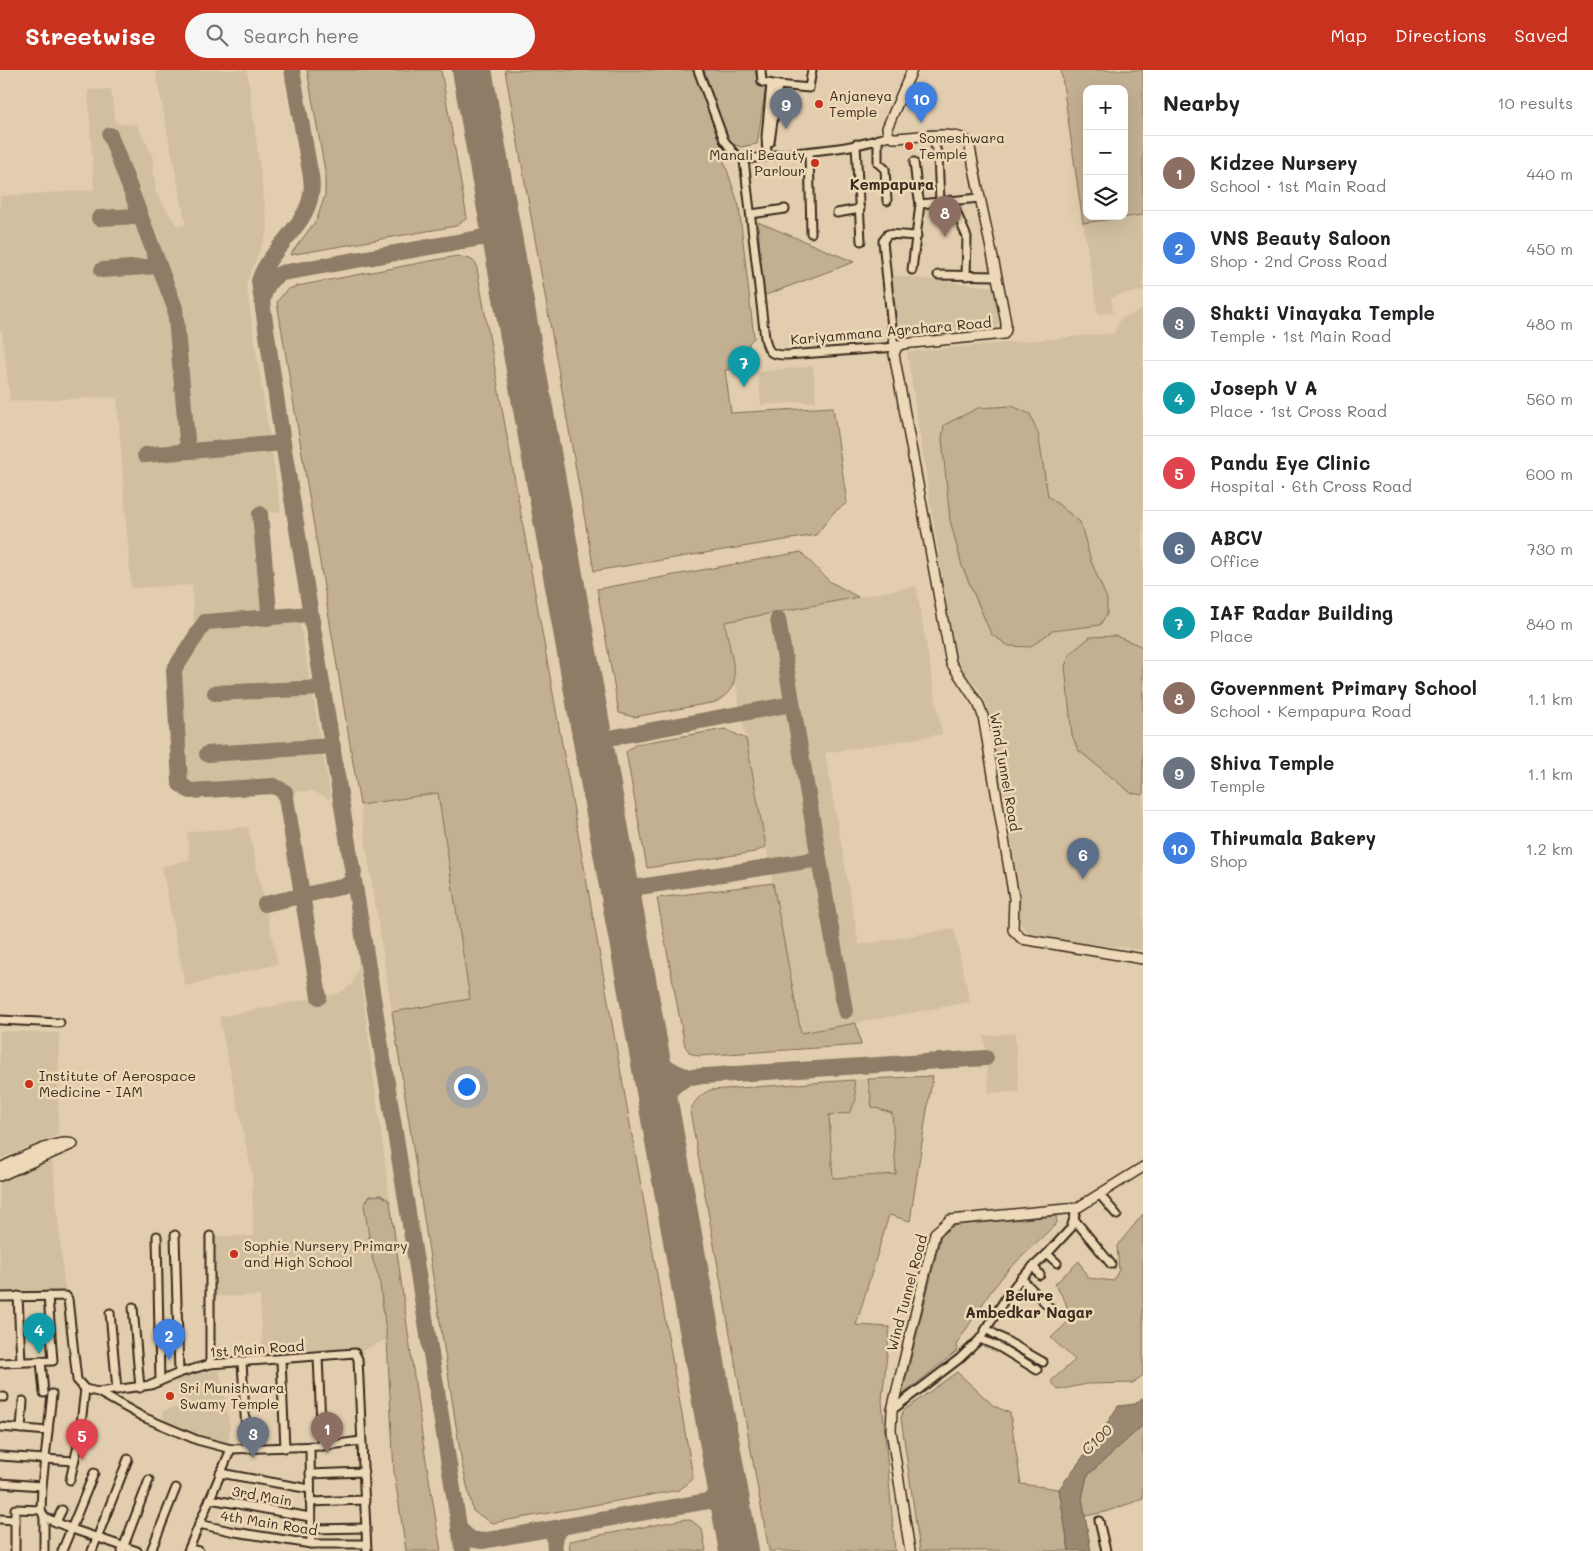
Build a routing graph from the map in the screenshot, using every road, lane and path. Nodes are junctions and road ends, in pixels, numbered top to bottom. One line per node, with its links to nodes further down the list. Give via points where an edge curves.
1 (698, 70): 12 (street, via 724,140)
2 (761, 70): 5 (street, via 762,82)
3 (812, 70): 5 (street, via 809,88)
4 (912, 70): 6 (street, via 887,128)
5 (774, 84): 11 (street, via 766,136)
6 (889, 136): 7 (street, Kariyammana Agrahara Road); 8 (street)
7 (932, 136): 14 (street, Kariyammana Agrahara Road, via 961,137 969,142); 17 (street, via 938,156)
8 (878, 140): 9 (street); 16 (street, via 878,163 885,169)
9 (856, 144): 10 (street); 20 (street)
10 (809, 152): 11 (street); 23 (street)
11 (768, 155): 12 (street)
12 (744, 160): 22 (street, Kariyammana Agrahara Road)
13 (914, 162): 18 (street)
14 (979, 198): 15 (street); 29 (street, Kariyammana Agrahara Road)
15 (951, 200): 17 (street); 28 (street, via 968,237)
16 (887, 201)
17 (940, 201): 18 (street)
18 (920, 204): 24 (street)
19 (785, 209): 22 (street)
20 (860, 209): 21 (street); 25 (street)
21 (837, 213)
22 (751, 214): 30 (street, Kariyammana Agrahara Road, via 770,352 788,355)
23 (811, 233)
24 (917, 236): 26 (street); 30 (street, via 888,234 883,241)
25 (862, 241)
26 (912, 270)
27 (938, 275): 28 (street)
28 (966, 276): 29 (street)
29 (997, 276): 30 (street, Kariyammana Agrahara Road, via 1006,323 1004,334)
30 (895, 347): 31 (street, Wind Tunnel Road, via 950,663 983,716 1014,898 1014,930 1022,939)
31 (1143, 959)
32 (0, 1020): 33 (street)
33 (60, 1023)
34 (1143, 1167): 37 (street, Wind Tunnel Road)
35 (0, 1168): 36 (street, via 52,1146 66,1142 72,1144)
36 (0, 1176)
37 (1100, 1194): 38 (street, Wind Tunnel Road); 39 (street)
38 (1077, 1208): 40 (street); 74 (street, Wind Tunnel Road, via 950,1220 935,1233)
39 (1117, 1215)
40 (1074, 1219): 44 (street, via 1071,1228); 46 (street)
41 (175, 1235): 67 (street)
42 (157, 1236): 68 (street)
43 (210, 1236): 65 (street)
44 (1047, 1254): 45 (street); 47 (street)
45 (1057, 1263)
46 (1111, 1264)
47 (1033, 1266): 48 (street); 49 (street)
48 (1040, 1275)
49 (1021, 1278): 54 (street); 56 (street)
50 (18, 1296): 51 (street); 52 (street); 61 (street)
51 (48, 1296): 60 (street, via 53,1361); 70 (street, via 66,1296 68,1299 77,1380)
52 (0, 1297)
53 (132, 1307): 69 (street)
54 (1053, 1311)
55 (110, 1313): 71 (street)
56 (986, 1329): 57 (street); 63 (street)
57 (980, 1339): 66 (street); 74 (street)
58 (318, 1357): 59 (street, 1st Main Road); 78 (street, 1st Main Road, via 355,1354 358,1358); 80 (street)
59 (281, 1360): 62 (street, 1st Main Road); 81 (street)
60 (41, 1361): 61 (street); 77 (street, via 48,1393)
61 (20, 1362): 64 (street)
62 (242, 1362): 65 (street, 1st Main Road); 83 (street)
63 (1043, 1362)
64 (0, 1363)
65 (210, 1364): 67 (street, 1st Main Road)
66 (1037, 1370)
67 (179, 1373): 68 (street, 1st Main Road)
68 (160, 1381): 69 (street, 1st Main Road)
69 (140, 1388): 71 (street, 1st Main Road)
70 (86, 1389): 72 (street, 1st Main Road); 87 (street)
71 (117, 1390): 72 (street, 1st Main Road)
72 (98, 1392): 82 (street, 1st Main Road, via 143,1417 197,1440)
73 (23, 1401): 76 (street)
74 (892, 1410): 124 (street, Wind Tunnel Road, via 891,1430)
75 (0, 1427): 76 (street)
76 (21, 1429): 77 (street)
77 (48, 1431): 85 (street)
78 (361, 1441): 80 (street, 1st Main Road); 89 (street)
79 (310, 1446): 80 (street, 1st Main Road); 81 (street, 1st Main Road); 91 (street)
80 (322, 1446)
81 (285, 1448): 83 (street, 1st Main Road)
82 (231, 1449): 83 (street, 1st Main Road); 90 (street)
83 (247, 1449)
84 (0, 1456): 85 (street)
85 (45, 1459): 87 (street); 95 (street)
86 (128, 1459): 112 (street)
87 (74, 1461): 92 (street)
88 (94, 1472): 109 (street)
89 (364, 1472): 91 (street); 99 (street)
90 (220, 1473): 97 (street); 98 (street)
91 (310, 1474): 97 (street)
92 (70, 1480)
93 (148, 1480): 115 (street)
94 (0, 1483): 95 (street)
95 (42, 1486): 102 (street)
96 (176, 1488): 122 (street)
97 (310, 1489): 100 (street)
98 (210, 1498): 103 (street, 3rd Main); 108 (street)
99 (365, 1500): 100 (street); 110 (street)
100 (310, 1502): 103 (street)
101 (62, 1510): 107 (street)
102 (43, 1513): 105 (street, via 16,1509); 107 (street); 118 (street)
103 (310, 1517): 111 (street)
104 (0, 1518): 105 (street)
105 (15, 1520): 117 (street)
106 (1099, 1521): 125 (street)
107 (56, 1522): 109 (street)
108 (199, 1524): 113 (street, 4th Main Road); 116 (street)
109 (72, 1528): 112 (street); 119 (street)
110 (366, 1528): 111 (street, 4th Main Road); 114 (street)
111 (310, 1529): 113 (street)
112 (97, 1537): 115 (street); 120 (street)
113 (311, 1544): 114 (street, 4th Main Road)
114 (366, 1547)
115 (123, 1548): 121 (street)
116 (188, 1550): 123 (street)
117 (15, 1551)
118 (44, 1551)
119 (62, 1551)
120 (92, 1551)
121 (137, 1551)
122 (151, 1551)
123 (199, 1551)
124 (910, 1551)
125 (1106, 1551)

